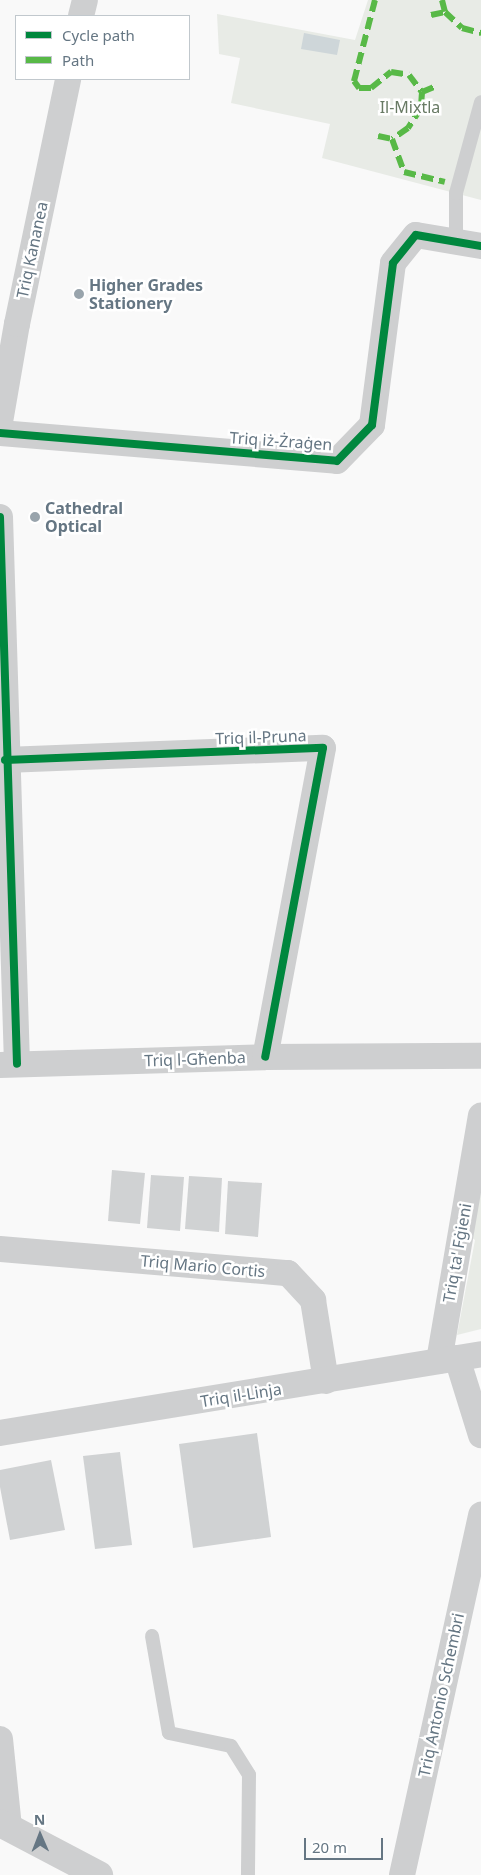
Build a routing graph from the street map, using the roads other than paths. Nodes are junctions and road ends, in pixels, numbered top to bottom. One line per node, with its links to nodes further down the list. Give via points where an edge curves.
1 (85, 0): 2 (street)
2 (82, 15)
3 (68, 80): 6 (street, Triq Kananea)
4 (481, 102): 5 (lane, via 456,193)
5 (469, 244): 8 (street, Triq iż-Żraġen, via 416,235 393,263 372,425 337,461)
6 (8, 323): 7 (street, Triq Kananea)
7 (0, 422)
8 (0, 433)
9 (0, 517): 10 (street)
10 (5, 760): 12 (street, Triq il-Pruna, via 323,748); 13 (street)
11 (481, 1056): 12 (street, Triq l-Għenba)
12 (265, 1057): 13 (street, Triq l-Għenba)
13 (8, 1064)
14 (481, 1116): 16 (street, Triq ta' Fġieni)
15 (0, 1249): 17 (street, Triq Mario Cortis, via 288,1273 313,1300)
16 (459, 1358): 17 (street, Triq il-Linja); 19 (street)
17 (326, 1381): 18 (street, Triq il-Linja)
18 (0, 1433)
19 (481, 1434)
20 (481, 1515): 26 (street, Triq Antonio Schembri)
21 (152, 1636): 25 (lane, via 169,1733 231,1746 249,1775)
22 (0, 1739): 23 (street)
23 (5, 1825): 24 (street)
24 (99, 1875)
25 (248, 1875)
26 (402, 1875)

